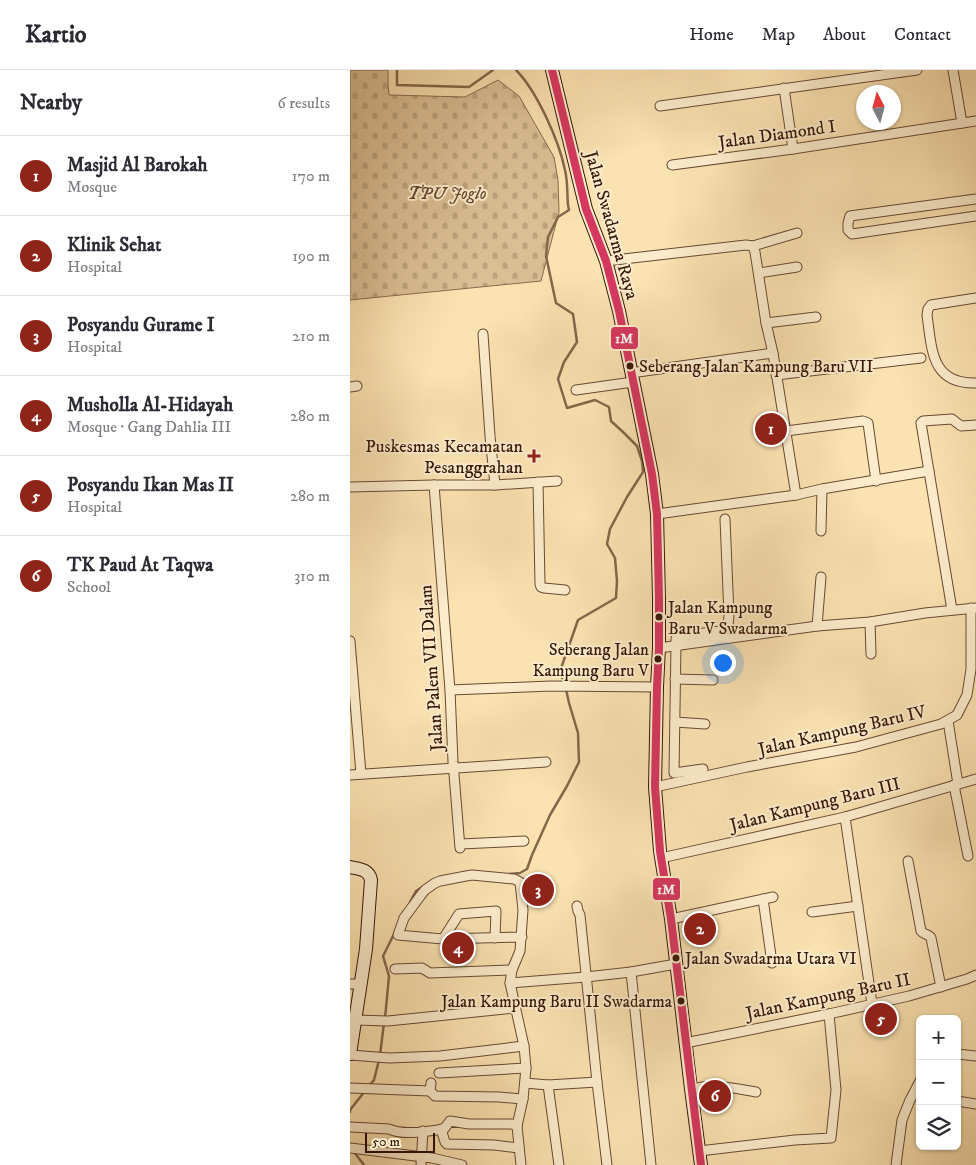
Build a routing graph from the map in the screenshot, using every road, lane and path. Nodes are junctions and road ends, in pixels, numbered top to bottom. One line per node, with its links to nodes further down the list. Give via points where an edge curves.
1 (552, 70): 14 (main road, Jalan Swadarma Raya, via 586,208)
2 (917, 70): 4 (street)
3 (953, 70): 7 (street)
4 (784, 88): 5 (street); 8 (street)
5 (660, 106)
6 (976, 121): 7 (street, Jalan Diamond I)
7 (962, 123): 8 (street, Jalan Diamond I)
8 (792, 149): 9 (street, Jalan Diamond I)
9 (672, 165)
10 (976, 199): 11 (street, via 850,216 848,230 852,234)
11 (976, 216)
12 (797, 234): 13 (street)
13 (753, 246): 14 (street); 16 (street)
14 (606, 261): 24 (main road, Jalan Swadarma Raya)
15 (797, 267): 16 (street)
16 (759, 273): 19 (street)
17 (976, 298): 25 (street, via 931,305 927,315 936,364 957,381)
18 (816, 317): 19 (street)
19 (766, 323): 21 (street)
20 (483, 334): 34 (street)
21 (773, 353): 23 (street); 24 (street)
22 (922, 358): 23 (street)
23 (776, 375): 28 (street)
24 (632, 378): 26 (street); 38 (main road, Jalan Swadarma Raya)
25 (976, 383)
26 (576, 390)
27 (976, 424): 29 (street, via 961,426 952,419 921,422)
28 (786, 431): 31 (street, via 868,422); 37 (street)
29 (929, 471): 31 (street); 44 (street)
30 (557, 481): 32 (street)
31 (876, 481): 36 (street)
32 (538, 482): 34 (street); 42 (street, via 540,584 544,588)
33 (434, 485): 34 (street); 35 (street); 54 (street, Jalan Palem VII Dalam)
34 (496, 485)
35 (350, 487)
36 (822, 489): 37 (street); 40 (street)
37 (796, 495): 38 (street)
38 (657, 514): 49 (main road, Jalan Swadarma Raya)
39 (725, 519): 48 (street, via 728,626 721,631 676,639)
40 (822, 531)
41 (821, 577): 46 (street)
42 (565, 590)
43 (973, 608): 44 (street); 55 (street, Jalan Kampung Baru IV, via 967,695 957,715)
44 (952, 610): 45 (street)
45 (870, 622): 46 (street); 50 (street)
46 (817, 626): 48 (street)
47 (350, 641): 61 (street)
48 (676, 645): 49 (street); 51 (street)
49 (660, 648): 53 (main road, Jalan Swadarma Raya)
50 (871, 654)
51 (675, 679): 52 (street); 56 (street)
52 (713, 680)
53 (657, 687): 54 (street, via 552,686); 65 (main road, Jalan Swadarma Raya)
54 (450, 690): 59 (street, Jalan Palem VII Dalam)
55 (948, 721): 64 (street); 65 (street, Jalan Kampung Baru IV, via 856,747)
56 (675, 722): 57 (street); 60 (street, via 674,773)
57 (705, 724)
58 (546, 762): 59 (street)
59 (454, 768): 61 (street); 67 (street, Jalan Palem VII Dalam, via 460,846)
60 (703, 769)
61 (360, 774): 62 (street)
62 (350, 775)
63 (976, 779): 64 (street, Jalan Kampung Baru III)
64 (956, 785): 66 (street, Jalan Kampung Baru III); 68 (street)
65 (655, 787): 69 (main road, Jalan Swadarma Raya)
66 (846, 817): 69 (street, Jalan Kampung Baru III); 75 (street)
67 (524, 841)
68 (968, 856)
69 (661, 858): 77 (main road, Jalan Swadarma Raya)
70 (908, 861): 90 (street, via 921,931 931,938)
71 (350, 867): 89 (main road, via 366,871 371,880 366,949)
72 (773, 897): 73 (street)
73 (762, 898): 77 (street); 81 (street)
74 (577, 906): 87 (street)
75 (858, 906): 76 (street); 91 (street)
76 (812, 912)
77 (671, 919): 82 (main road, Jalan Swadarma Raya)
78 (522, 937): 79 (street); 80 (street, via 520,882 472,876 440,881 421,894 404,918 398,935); 84 (street)
79 (494, 938): 80 (street); 80 (street, via 496,911 459,914)
80 (443, 939)
81 (772, 963)
82 (676, 964): 85 (street); 95 (main road, Jalan Swadarma Raya)
83 (395, 969): 84 (street, via 422,968 430,973)
84 (512, 970): 88 (street)
85 (631, 972): 87 (street); 124 (street)
86 (976, 975): 90 (street, Jalan Kampung Baru II)
87 (586, 977): 88 (street); 102 (street)
88 (510, 983): 92 (street)
89 (356, 984): 94 (main road)
90 (941, 987): 91 (street, Jalan Kampung Baru II)
91 (872, 1004): 93 (street, Jalan Kampung Baru II)
92 (515, 1008): 94 (street, via 384,1021); 96 (street)
93 (829, 1014): 95 (street, Jalan Kampung Baru II); 118 (street, via 836,1090 832,1138)
94 (356, 1020): 98 (main road)
95 (685, 1042): 106 (main road, Jalan Swadarma Raya)
96 (524, 1046): 98 (street, via 440,1056 389,1058); 100 (street)
97 (961, 1054): 99 (street)
98 (350, 1055)
99 (976, 1056)
100 (526, 1068): 101 (street); 103 (street)
101 (439, 1073)
102 (597, 1082): 104 (street); 123 (street)
103 (524, 1083): 104 (street); 109 (street)
104 (548, 1085): 122 (street)
105 (353, 1088): 109 (street, via 430,1087 435,1096)
106 (691, 1089): 108 (street, via 716,1086); 118 (main road, Jalan Swadarma Raya)
107 (916, 1089): 126 (street, via 902,1120)
108 (756, 1092)
109 (523, 1099): 112 (street)
110 (961, 1102): 111 (street)
111 (976, 1104)
112 (517, 1126): 114 (street, via 450,1121); 117 (street)
113 (353, 1128): 115 (street)
114 (440, 1129): 115 (street); 117 (street, via 447,1144)
115 (423, 1132): 119 (street)
116 (352, 1148): 119 (street)
117 (519, 1148): 121 (street)
118 (699, 1151): 125 (main road, Jalan Swadarma Raya)
119 (421, 1161): 120 (street, via 432,1158)
120 (462, 1165)
121 (521, 1165)
122 (559, 1165)
123 (607, 1165)
124 (651, 1165)
125 (701, 1165)
126 (896, 1165)

